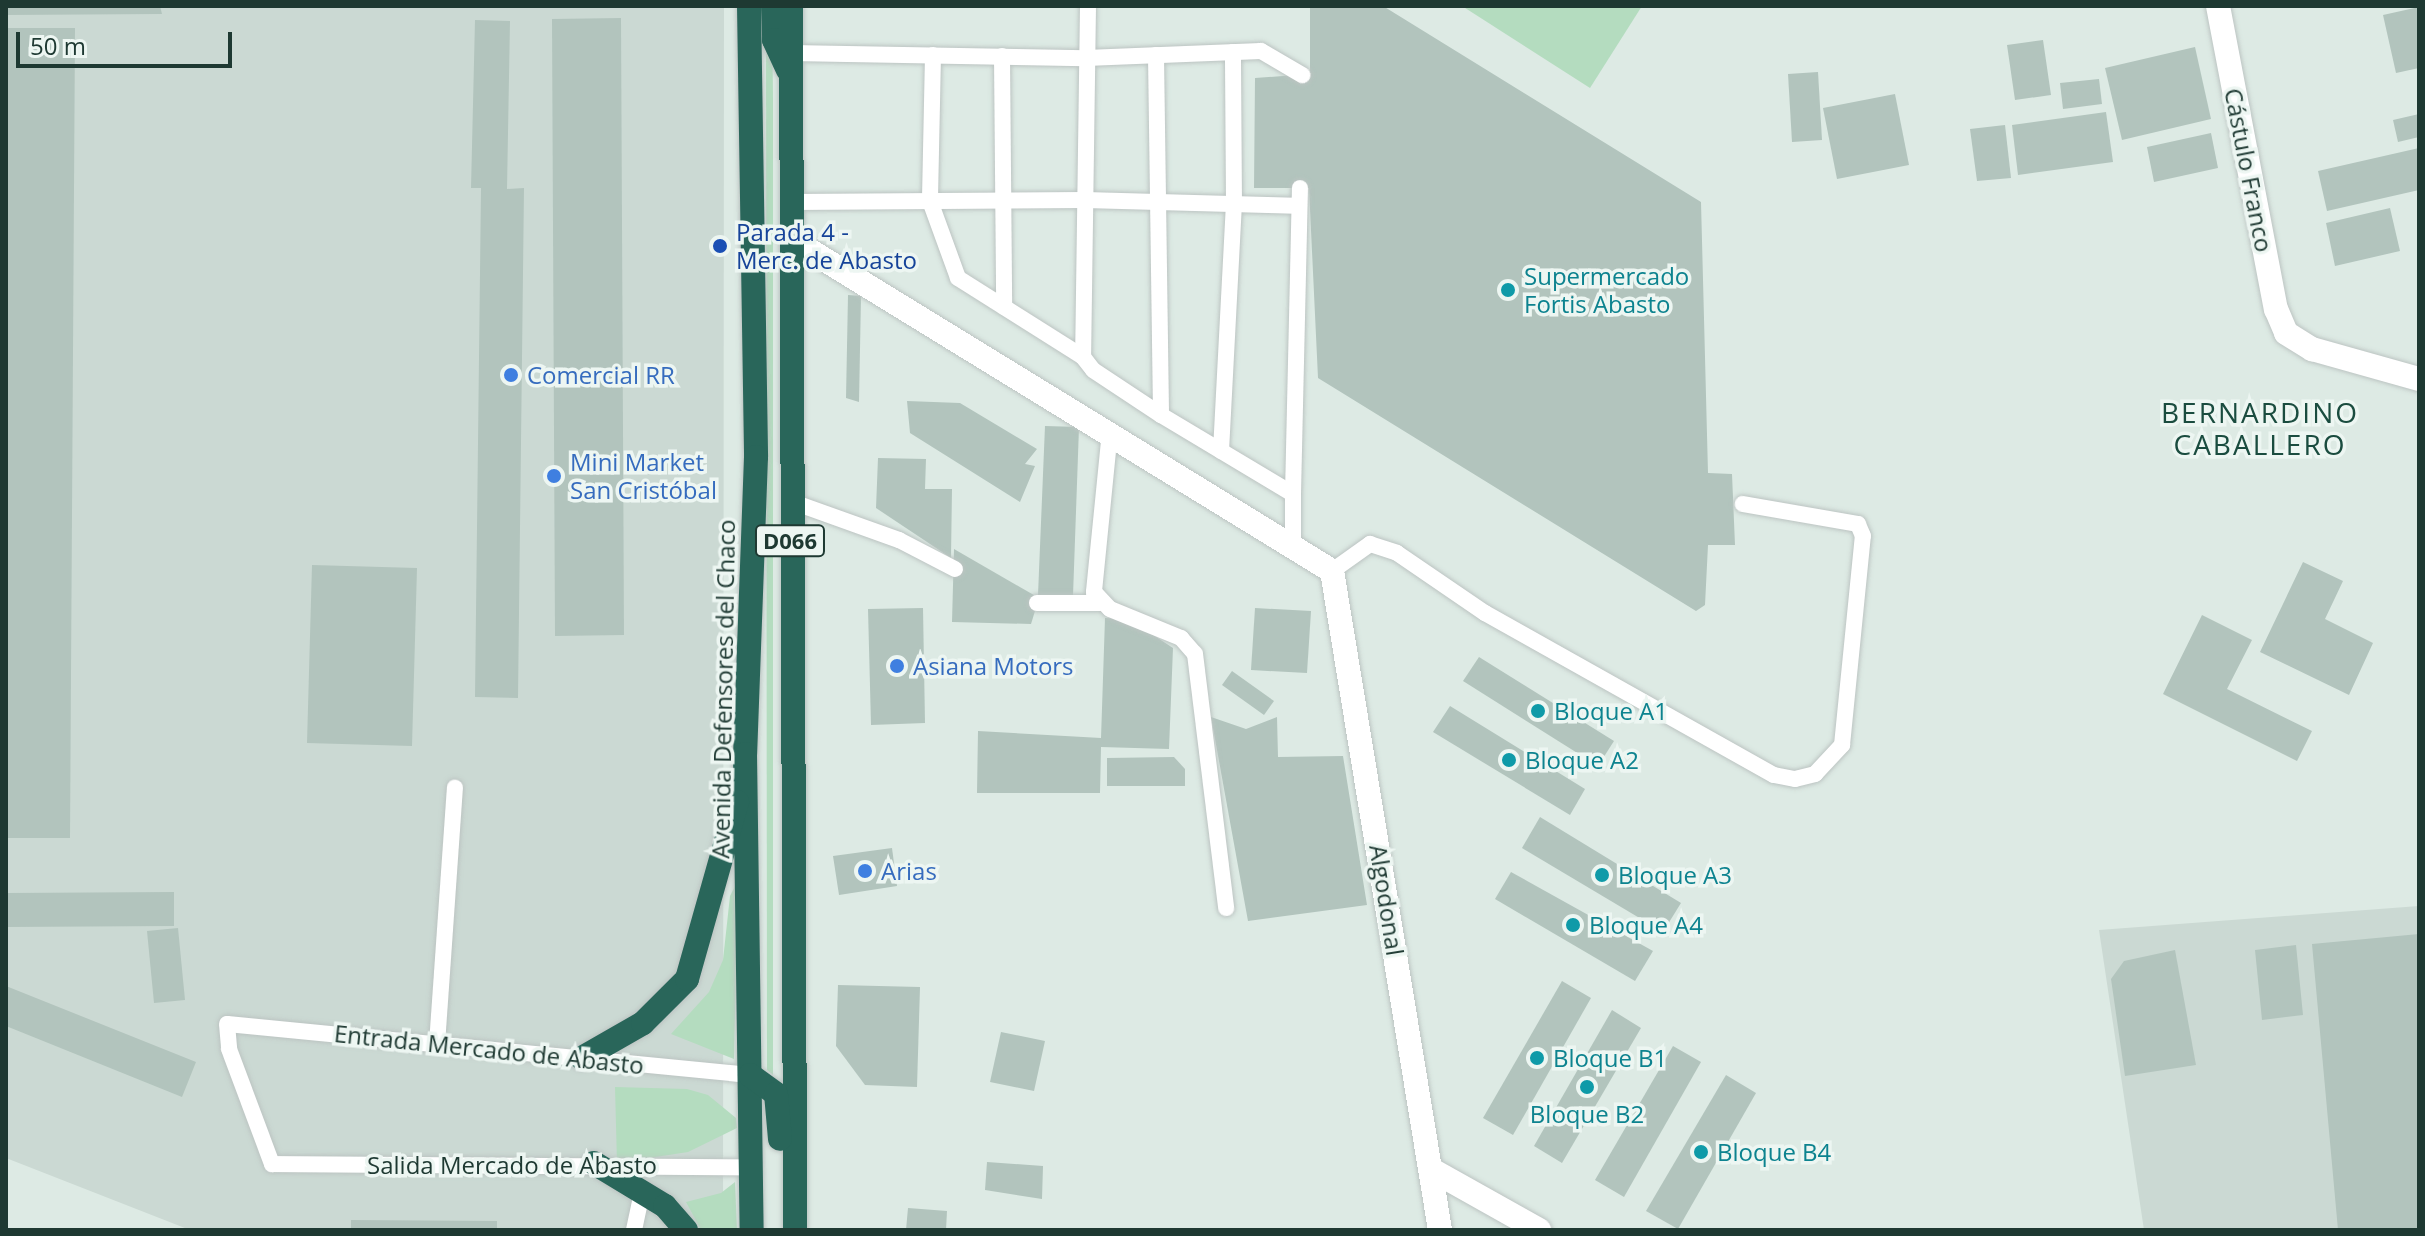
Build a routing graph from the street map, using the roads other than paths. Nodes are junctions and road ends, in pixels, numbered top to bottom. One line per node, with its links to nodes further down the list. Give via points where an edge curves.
1 (749, 6): 36 (highway, Avenida Defensores del Chaco / D066, via 756,457)
2 (773, 6): 11 (highway, via 774,40)
3 (791, 6): 11 (highway, D066)
4 (1088, 6): 10 (lane)
5 (2218, 6): 24 (street, Cástulo Franco, via 2276,309 2286,333 2312,349)
6 (1233, 52): 8 (lane); 12 (lane, via 1261,51); 19 (lane)
7 (933, 55): 9 (lane); 11 (lane); 15 (lane)
8 (1156, 55): 10 (lane); 18 (lane)
9 (1002, 56): 10 (lane); 16 (lane)
10 (1086, 58): 14 (lane)
11 (791, 64): 17 (highway, D066)
12 (1302, 75)
13 (1300, 188): 20 (lane)
14 (1085, 200): 16 (lane); 18 (lane); 23 (lane)
15 (930, 201): 16 (lane); 17 (lane); 22 (lane, via 958,278)
16 (1003, 201): 22 (lane)
17 (792, 202): 21 (highway, D066)
18 (1158, 202): 19 (lane); 25 (lane)
19 (1234, 204): 20 (lane); 27 (lane)
20 (1299, 206): 28 (lane)
21 (791, 239): 26 (street); 29 (highway, D066)
22 (1004, 307): 23 (lane)
23 (1083, 357): 25 (lane, via 1093,370)
24 (2419, 379)
25 (1161, 415): 27 (lane)
26 (1110, 431): 31 (street); 35 (lane, via 1094,592)
27 (1221, 451): 28 (lane)
28 (1293, 494): 31 (lane)
29 (790, 501): 32 (lane, via 899,540); 42 (highway, D066)
30 (1743, 504): 33 (lane, via 1858,524 1863,536 1842,745 1815,774 1795,779 1774,775 1485,613 1397,553 1370,544)
31 (1293, 547): 33 (street)
32 (955, 569)
33 (1332, 571): 46 (street, Algodonal)
34 (1037, 603): 35 (lane)
35 (1100, 603): 38 (lane, via 1181,638 1195,654)
36 (745, 769): 40 (highway, via 687,979 643,1023); 41 (highway, Avenida Defensores del Chaco / D066)
37 (455, 788): 39 (lane)
38 (1226, 908)
39 (437, 1044): 40 (lane, Entrada Mercado de Abasto); 44 (lane, Entrada Mercado de Abasto, via 227,1024 229,1049)
40 (582, 1058): 41 (lane, Entrada Mercado de Abasto)
41 (750, 1075): 42 (highway, via 770,1088 779,1102); 45 (highway, Avenida Defensores del Chaco / D066)
42 (788, 1154): 45 (highway); 51 (highway); 52 (highway, D066)
43 (594, 1163): 44 (lane, Salida Mercado de Abasto); 45 (lane, Salida Mercado de Abasto); 47 (highway)
44 (272, 1164)
45 (753, 1167): 50 (highway, Avenida Defensores del Chaco / D066)
46 (1432, 1170): 53 (street, Algodonal); 54 (street)
47 (642, 1191): 48 (lane); 49 (highway)
48 (634, 1230)
49 (686, 1230)
50 (752, 1230)
51 (779, 1230)
52 (795, 1230)
53 (1440, 1230)
54 (1539, 1230)

